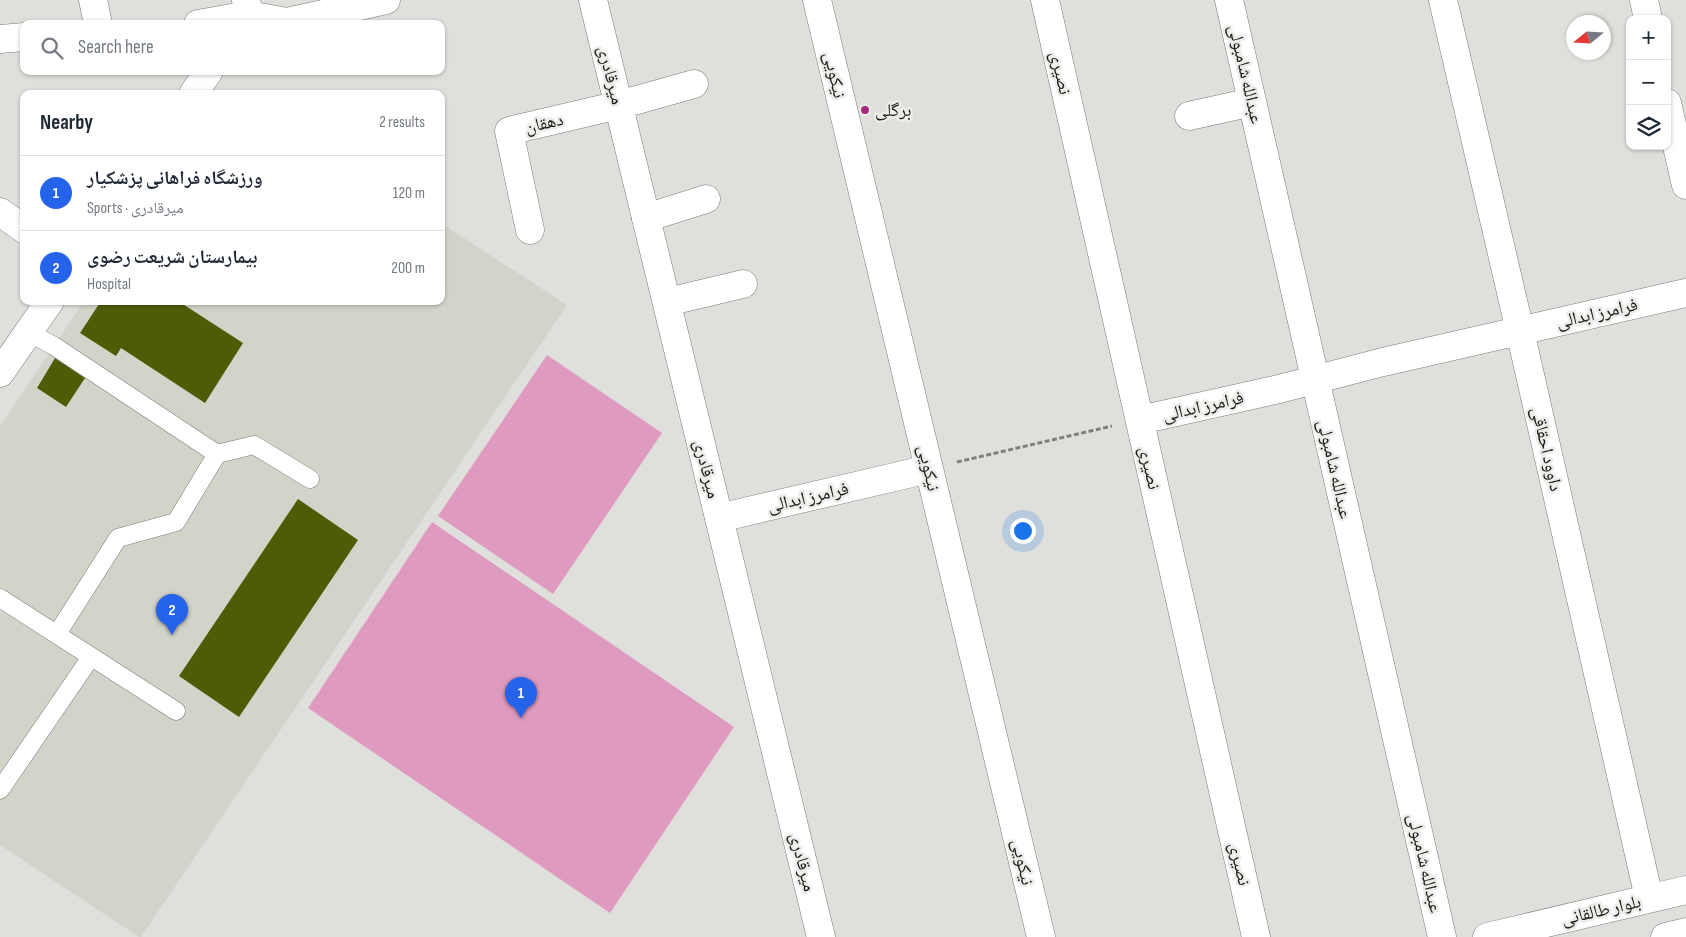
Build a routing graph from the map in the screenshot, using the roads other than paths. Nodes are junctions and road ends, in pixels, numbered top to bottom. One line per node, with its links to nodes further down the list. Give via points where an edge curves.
1 (93, 0): 11 (street)
2 (386, 0): 14 (street)
3 (593, 0): 21 (street, میرقادری)
4 (817, 0): 40 (street, نیکویی)
5 (1045, 0): 38 (street, نصیری)
6 (1229, 0): 20 (street, عبدالله شامبولی)
7 (1442, 0): 34 (street, داوود احقاقی)
8 (1644, 0): 10 (street)
9 (246, 13): 12 (street); 13 (street)
10 (1647, 15)
11 (97, 20)
12 (215, 20)
13 (278, 20)
14 (296, 20)
15 (20, 37): 16 (street)
16 (0, 39)
17 (206, 75): 19 (street)
18 (694, 84): 21 (street)
19 (196, 90)
20 (1252, 102): 23 (street); 37 (street, عبدالله شامبولی)
21 (619, 105): 27 (street, میرقادری); 29 (street, دهقان, via 509,131)
22 (1667, 105): 24 (street)
23 (1189, 116)
24 (1686, 185)
25 (706, 200): 27 (street)
26 (0, 212): 28 (street)
27 (646, 218): 32 (street, میرقادری)
28 (20, 225)
29 (530, 230)
30 (743, 284): 32 (street)
31 (1686, 292): 34 (street, فرامرز ابدالی)
32 (667, 302): 42 (street, میرقادری)
33 (47, 305): 35 (street)
34 (1520, 331): 37 (street, فرامرز ابدالی); 49 (street, داوود احقاقی)
35 (28, 332): 36 (street); 39 (lane)
36 (0, 373)
37 (1315, 379): 38 (street, فرامرز ابدالی); 54 (street, عبدالله شامبولی)
38 (1140, 420): 53 (street, نصیری)
39 (217, 454): 41 (lane, via 254,445); 44 (lane, via 176,522 118,538)
40 (929, 469): 42 (street, فرامرز ابدالی); 52 (street, نیکویی)
41 (310, 479)
42 (719, 518): 51 (street, میرقادری)
43 (0, 598): 44 (lane)
44 (56, 634): 45 (lane)
45 (91, 656): 46 (lane); 47 (lane)
46 (176, 711)
47 (0, 790)
48 (1686, 890): 49 (street, بلوار طالقانی)
49 (1649, 898): 55 (street, بلوار طالقانی)
50 (1686, 932): 56 (street)
51 (822, 937)
52 (1041, 937)
53 (1256, 937)
54 (1442, 937)
55 (1487, 937)
56 (1665, 937)

